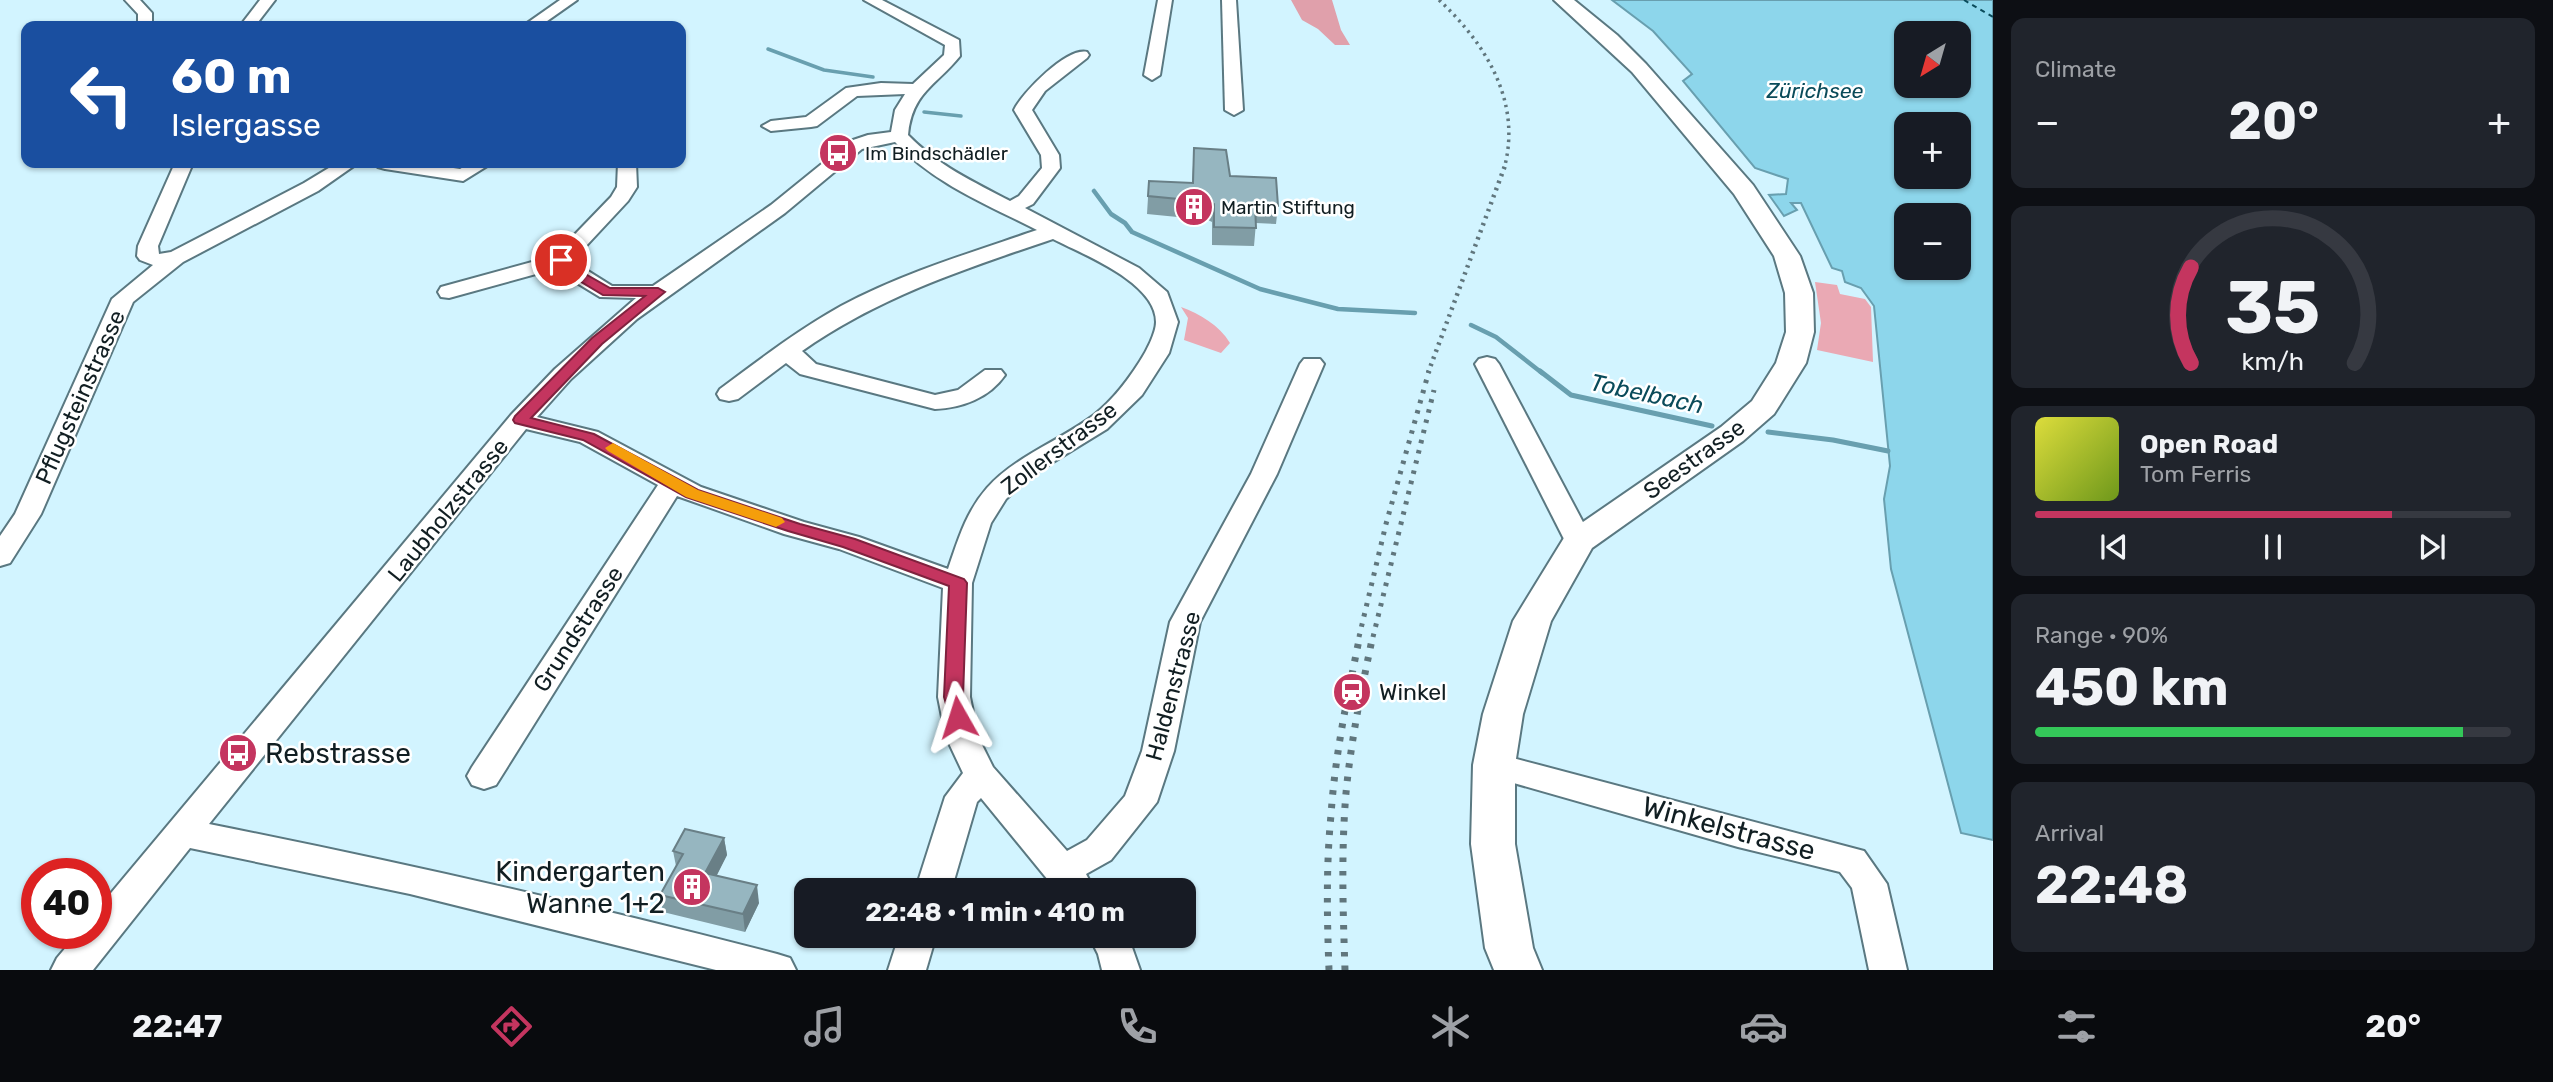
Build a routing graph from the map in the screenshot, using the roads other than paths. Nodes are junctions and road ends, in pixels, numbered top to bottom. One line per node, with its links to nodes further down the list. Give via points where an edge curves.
1 (132, 0): 8 (street, via 145,13)
2 (268, 0): 9 (street)
3 (570, 0): 10 (street)
4 (871, 0): 13 (street, via 953,43 952,56)
5 (1165, 0): 12 (street)
6 (1228, 0): 14 (street)
7 (1563, 0): 35 (main road, Seestrasse, via 1639,68 1744,190 1787,256 1799,293 1800,317 1791,363 1763,407 1732,434)
8 (145, 21)
9 (251, 21)
10 (538, 21)
11 (1081, 55): 22 (street, via 1024,104 1023,110 1050,155 1051,168 1026,200)
12 (1152, 75)
13 (920, 86): 15 (street, via 852,92 808,123); 16 (street, via 902,110)
14 (1234, 110)
15 (771, 126)
16 (899, 136): 22 (street, Zollerstrasse, via 916,154 952,178); 27 (street, Laubholzstrasse, via 856,145 778,209)
17 (182, 168): 24 (street, via 147,256)
18 (341, 168): 24 (street, Pflugsteinstrasse)
19 (415, 168): 20 (street, via 463,176)
20 (476, 168)
21 (626, 168): 25 (street, via 626,187 618,201)
22 (1012, 208): 23 (street, Zollerstrasse)
23 (1055, 231): 28 (street, via 917,278 864,302); 37 (street, Zollerstrasse, via 1132,272 1159,297 1167,322 1157,353 1134,390 1098,424 1023,470 996,494 977,523)
24 (176, 258): 36 (street, Pflugsteinstrasse, via 120,303 28,514)
25 (561, 260): 26 (street); 27 (street, via 563,266 608,292)
26 (449, 292)
27 (658, 292): 33 (street, Laubholzstrasse, via 597,341)
28 (789, 349): 31 (street, via 808,369 935,402 971,395); 32 (street)
29 (1312, 364): 44 (street, Haldenstrasse, via 1264,474 1185,622 1158,751 1140,802)
30 (1487, 364): 35 (street)
31 (993, 374)
32 (729, 394)
33 (520, 420): 34 (street, via 589,437); 41 (street, Laubholzstrasse)
34 (672, 483): 37 (street); 40 (street, Grundstrasse)
35 (1579, 541): 38 (main road, Seestrasse, via 1532,621 1503,714)
36 (0, 557)
37 (958, 583): 39 (street, Zollerstrasse, via 954,697 962,737)
38 (1494, 765): 51 (main road, Seestrasse, via 1493,844 1509,948); 52 (street, Winkelstrasse, via 1852,861 1869,884)
39 (981, 775): 42 (street, via 962,797); 43 (street, Zollerstrasse)
40 (484, 776)
41 (184, 833): 47 (street, Laubholzstrasse); 48 (street, via 410,878)
42 (937, 878)
43 (1068, 878)
44 (1072, 878)
45 (914, 948): 49 (street)
46 (1115, 948): 50 (street)
47 (70, 970)
48 (777, 970)
49 (907, 970)
50 (1121, 970)
51 (1518, 970)
52 (1888, 970)

